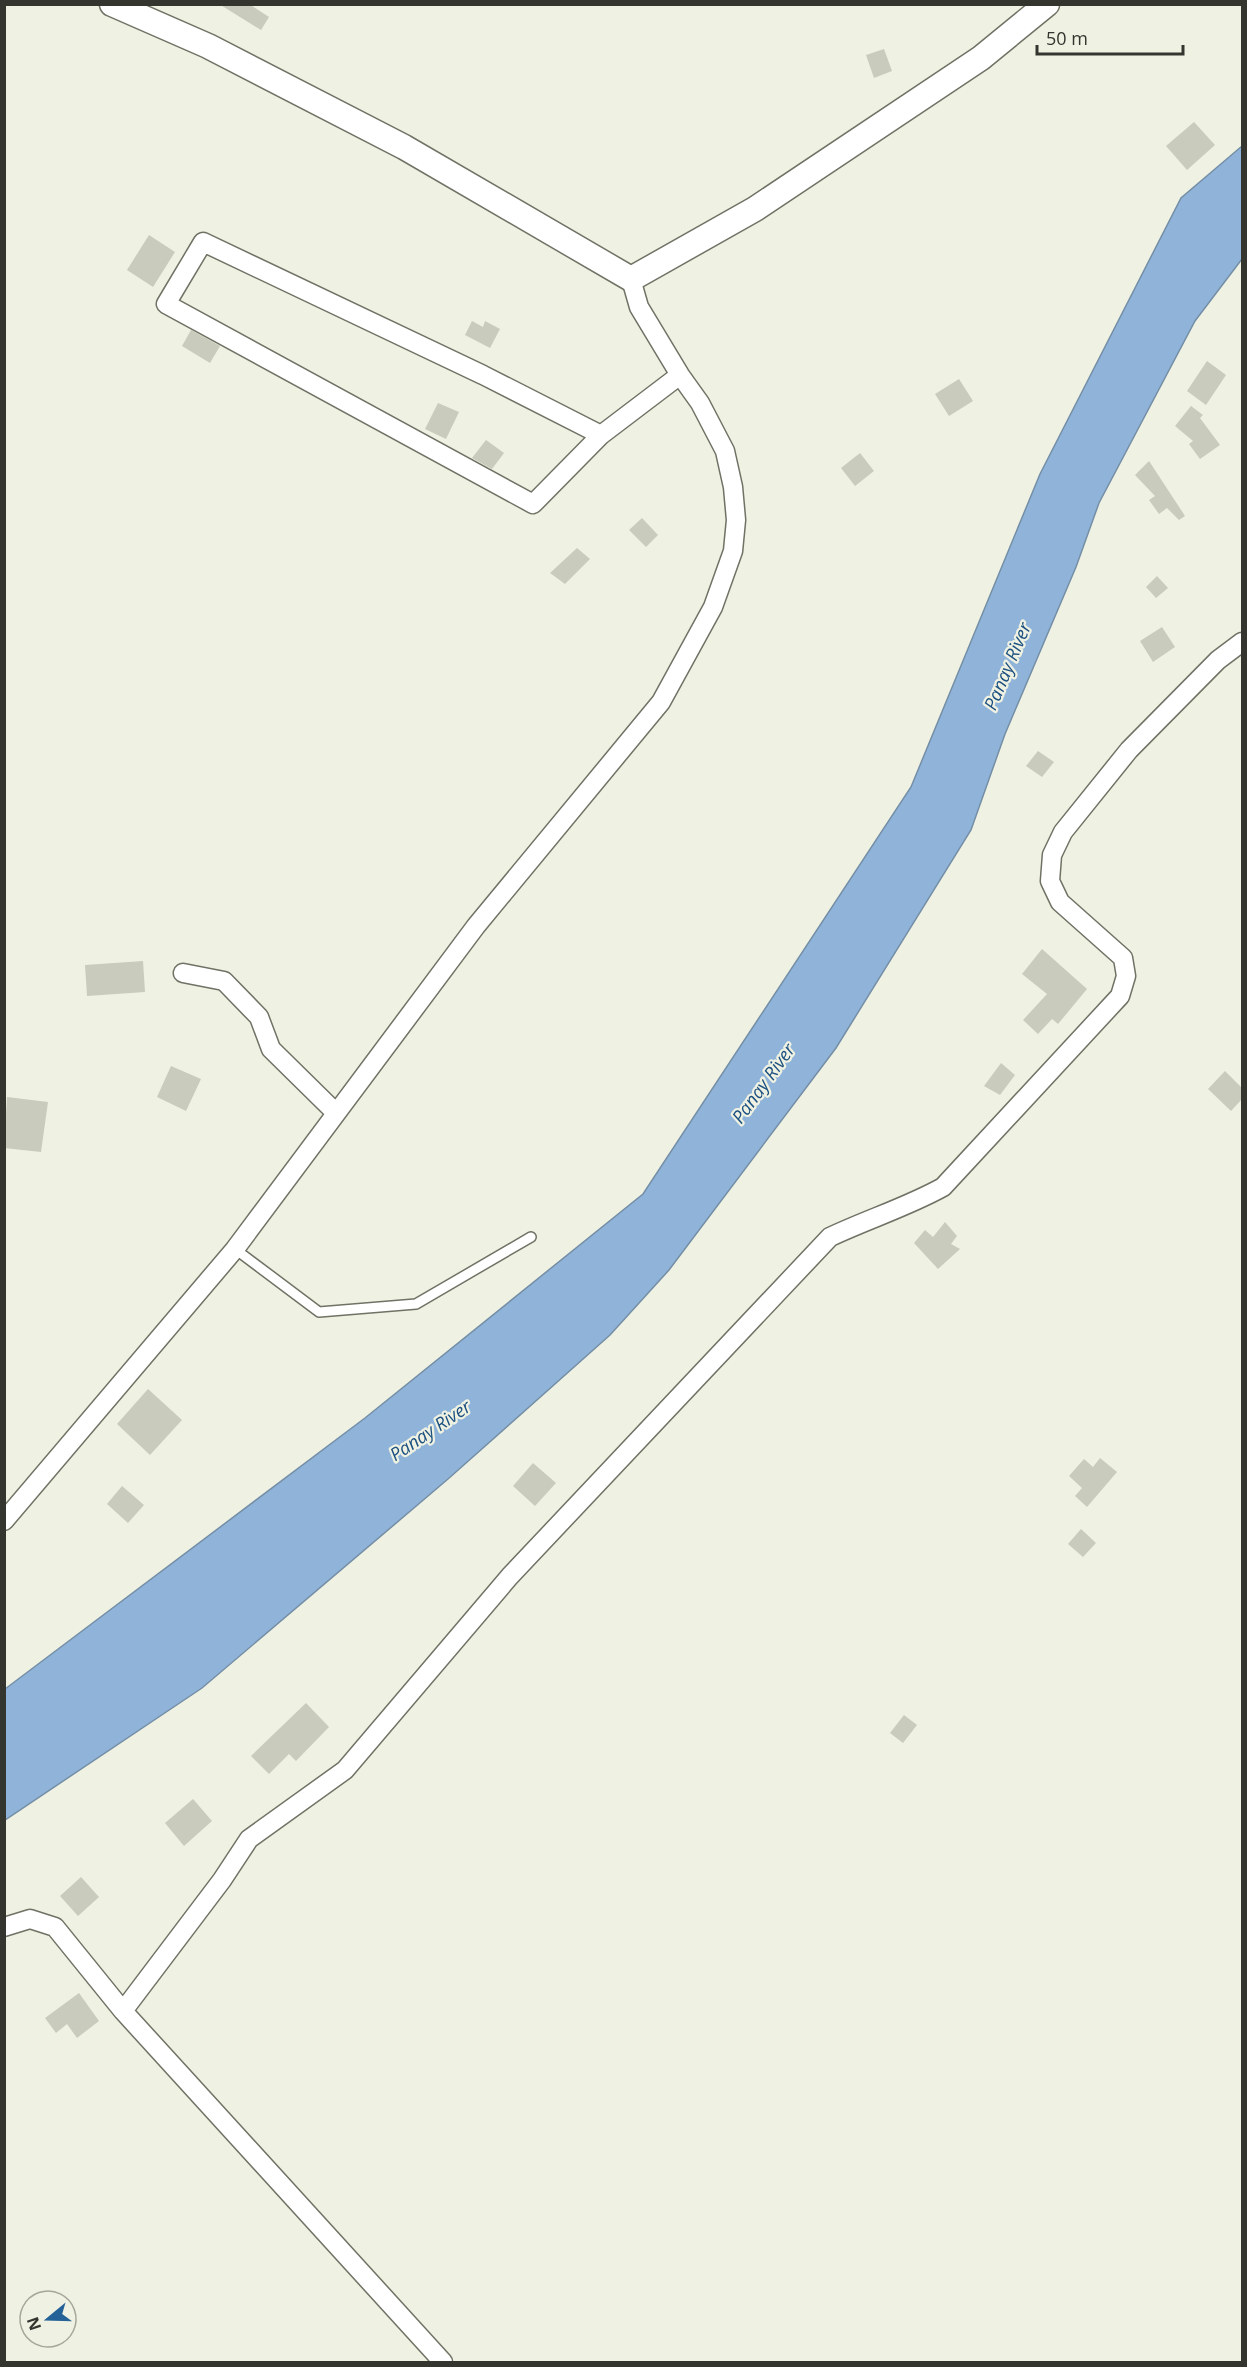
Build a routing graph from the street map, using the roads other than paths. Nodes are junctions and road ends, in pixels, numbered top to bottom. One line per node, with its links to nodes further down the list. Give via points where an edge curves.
1 (112, 4): 3 (street, via 208,46 404,147)
2 (1047, 4): 3 (street, via 981,58 755,209)
3 (631, 279): 4 (street, via 639,307)
4 (680, 375): 5 (street); 8 (street, via 725,451 733,487 733,551 713,607 661,702 476,926)
5 (601, 435): 5 (street, via 533,504 166,304 203,242)
6 (1242, 642): 13 (street, via 1218,660 1129,750 1063,832 1052,855 1050,881 1060,902 1123,958 1126,976 1120,996 944,1187 830,1237 510,1576 345,1770 249,1839)
7 (183, 973): 8 (street, via 224,981 259,1017 271,1049)
8 (335, 1112): 10 (street)
9 (531, 1237): 10 (lane, via 416,1304 320,1312)
10 (235, 1249): 11 (street)
11 (4, 1521)
12 (4, 1927): 13 (street, via 30,1919 55,1926)
13 (123, 2011): 14 (street)
14 (443, 2362)

